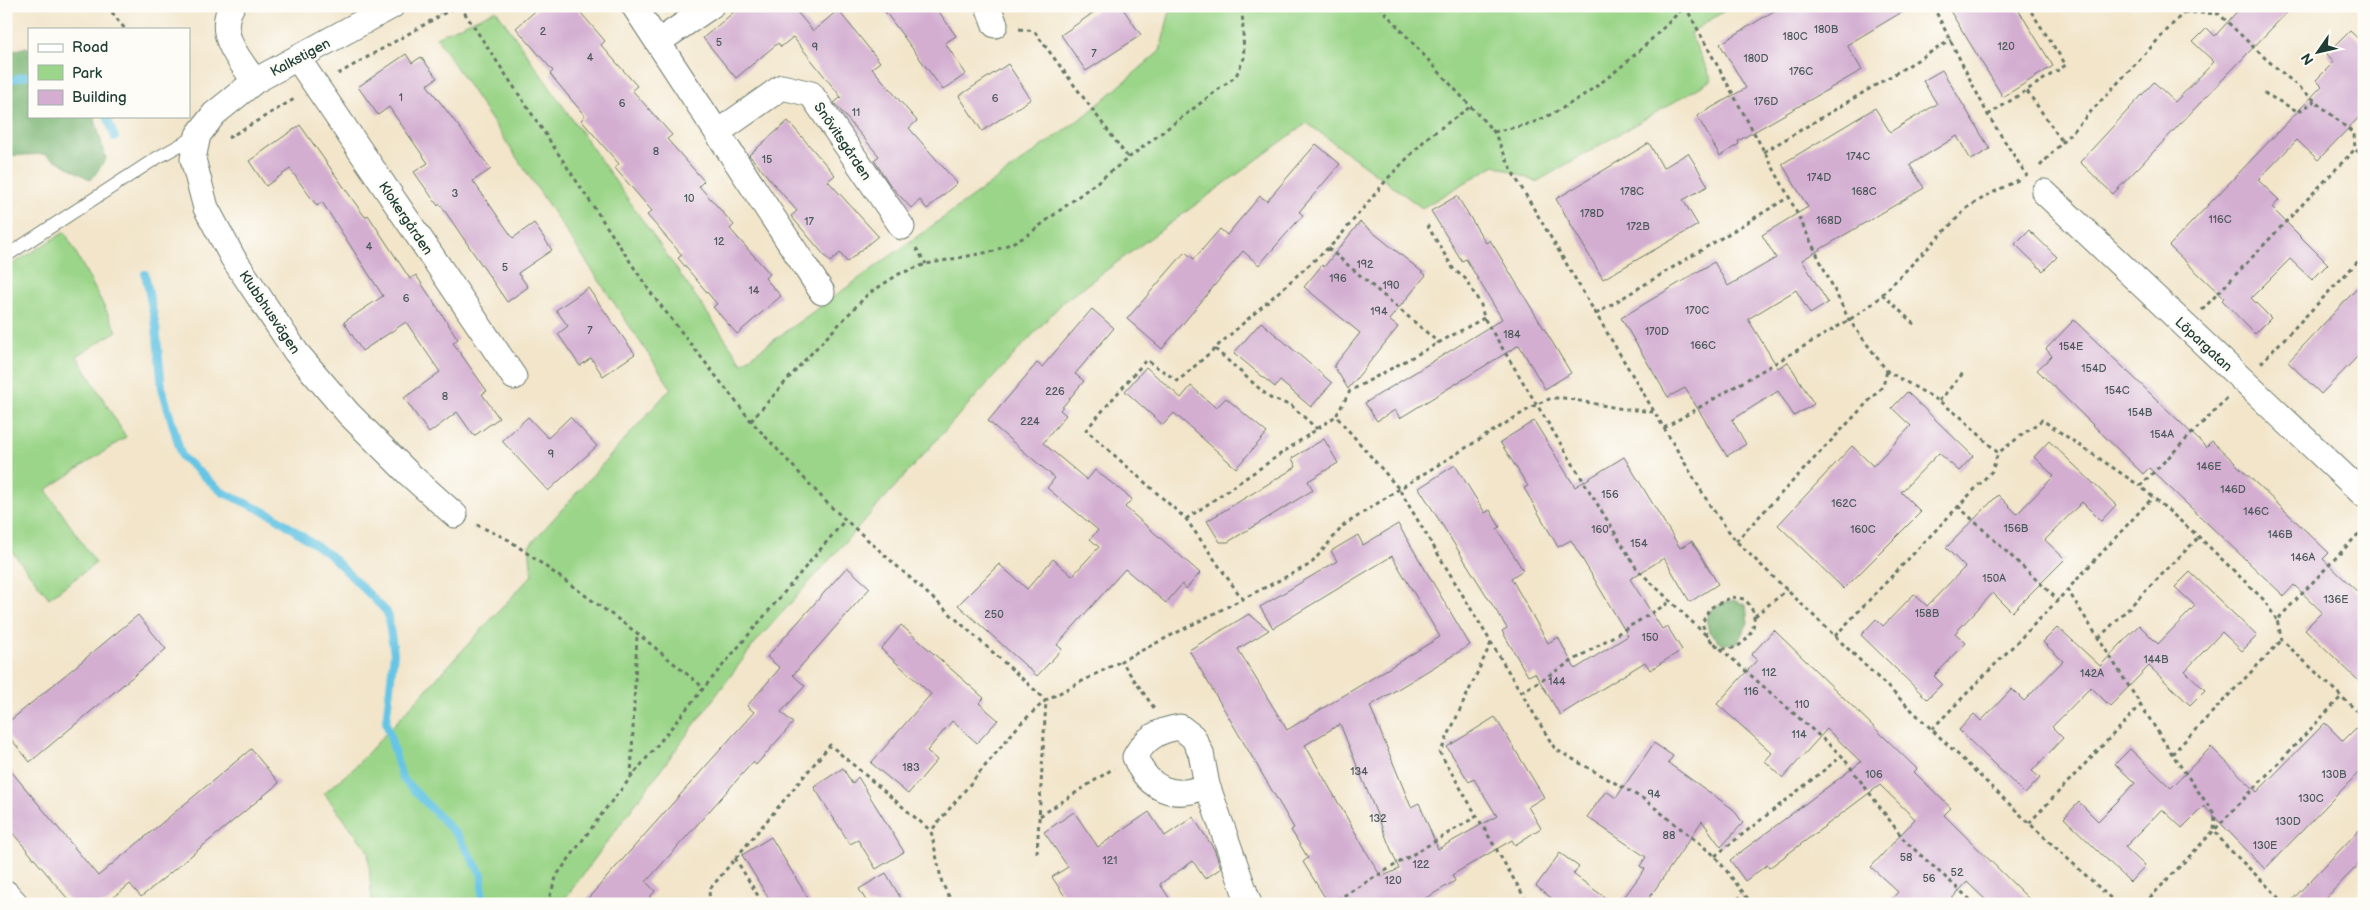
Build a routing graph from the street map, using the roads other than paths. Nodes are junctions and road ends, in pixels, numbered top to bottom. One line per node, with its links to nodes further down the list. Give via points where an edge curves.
1 (232, 6): 7 (street, Kalkstigen, via 228,37 240,62)
2 (392, 6): 6 (street, Kalkstigen)
3 (634, 6): 5 (street)
4 (711, 6): 5 (street)
5 (658, 42): 8 (street)
6 (298, 59): 7 (street, Kalkstigen); 14 (street, Klokergården)
7 (255, 82): 9 (street, Klubbhusvägen, via 214,114)
8 (718, 132): 11 (street, Snövitsgården, via 782,88 811,94); 13 (street)
9 (198, 135): 12 (lane, via 155,159); 16 (street, Klubbhusvägen, via 193,159 206,208 233,258 296,352 348,413)
10 (2035, 184): 15 (street, Löpargatan)
11 (902, 227)
12 (6, 256)
13 (822, 292)
14 (514, 377)
15 (2364, 496)
16 (455, 515)
17 (1207, 785): 17 (street, via 1201,753 1193,736 1180,727 1152,736 1142,744 1135,758 1141,772 1153,784 1176,792 1192,793); 20 (street)
18 (6, 892): 19 (street)
19 (16, 904)
20 (1249, 904)

